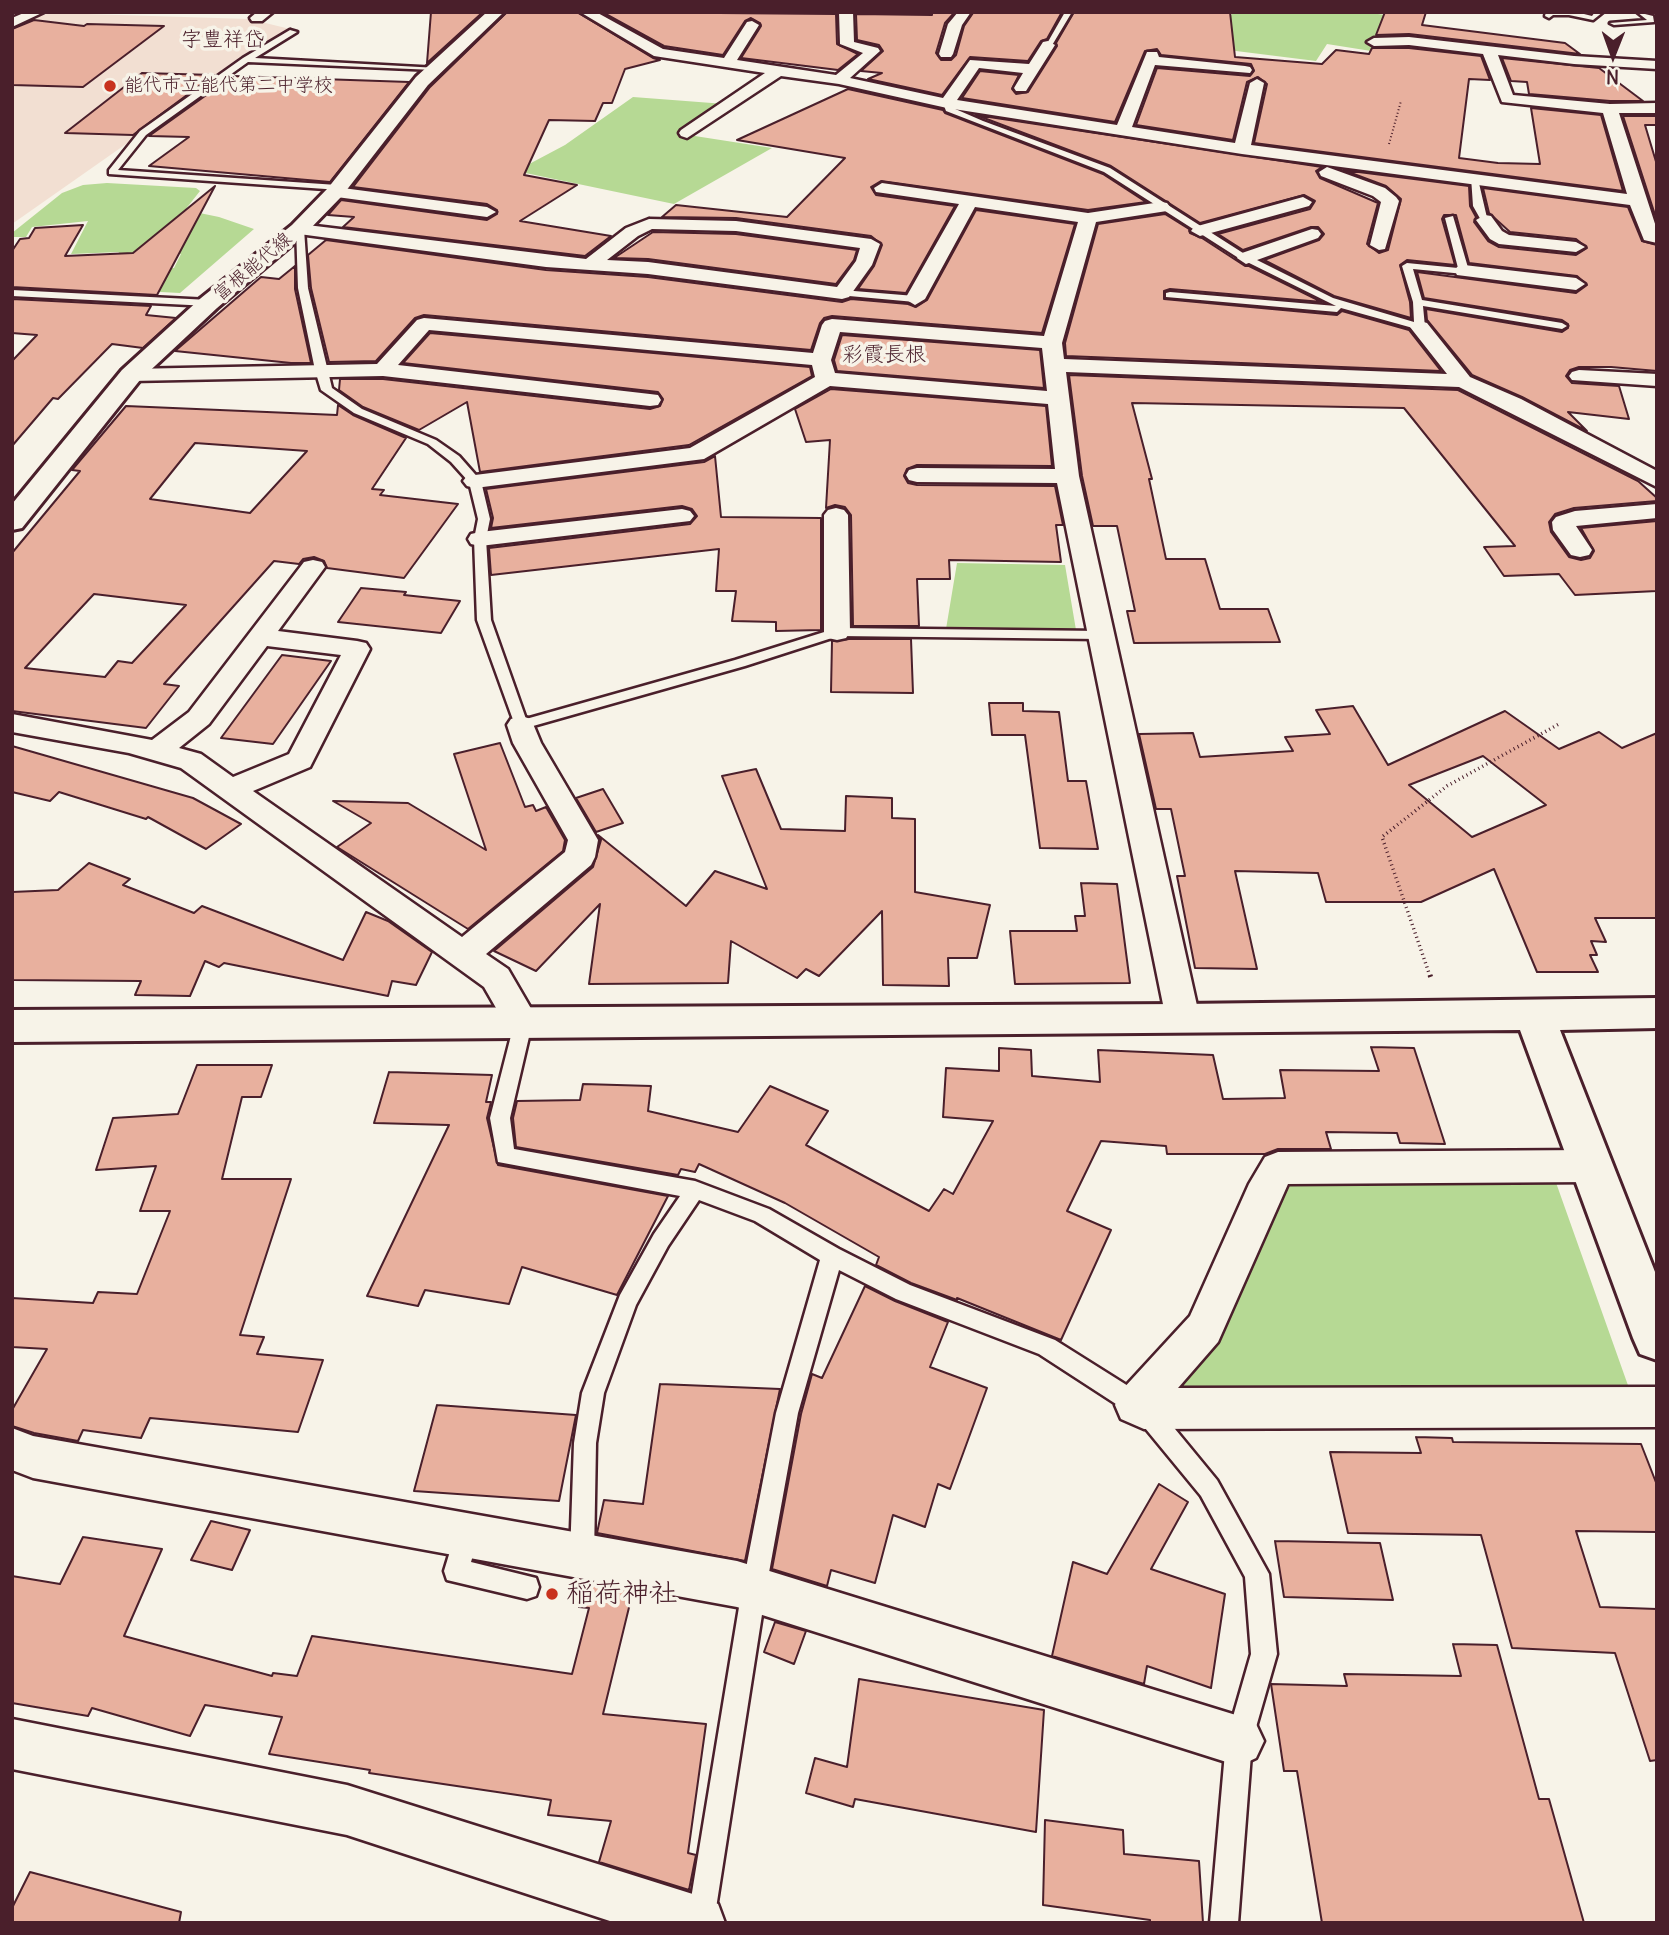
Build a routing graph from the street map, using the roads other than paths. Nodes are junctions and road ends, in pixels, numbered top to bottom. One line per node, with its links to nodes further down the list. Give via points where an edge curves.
1 (38, 12): 10 (street)
2 (496, 12): 21 (main road, 富根能代線)
3 (586, 12): 19 (street, via 659,53)
4 (846, 12): 25 (street, via 846,44 873,51)
5 (965, 12): 17 (street, via 948,38)
6 (1069, 12): 15 (lane)
7 (1640, 12): 11 (lane, via 1651,18 1650,22)
8 (1603, 13): 9 (lane, via 1593,18 1569,13)
9 (1549, 16)
10 (12, 23)
11 (1614, 23)
12 (751, 25): 19 (street)
13 (293, 33): 18 (lane)
14 (1374, 42): 16 (street, via 1410,35)
15 (1048, 45): 22 (street)
16 (1489, 51): 20 (street); 29 (street, via 1507,99)
17 (946, 54)
18 (246, 60): 21 (lane); 39 (lane, via 143,133 112,172)
19 (728, 63): 24 (street)
20 (1657, 65)
21 (434, 68): 39 (main road, 富根能代線)
22 (1031, 69): 27 (street, via 975,63); 30 (street)
23 (1245, 70): 31 (street, via 1151,58)
24 (778, 71): 25 (street); 32 (street)
25 (839, 80): 27 (street)
26 (1257, 83): 33 (street)
27 (947, 103): 30 (street); 42 (lane, via 949,109 980,123 1107,170)
28 (1657, 108): 29 (street)
29 (1610, 109): 35 (street)
30 (1007, 111): 31 (street)
31 (1123, 129): 33 (street)
32 (687, 133)
33 (1242, 149): 34 (street)
34 (1302, 156): 37 (street); 52 (street, via 1390,201)
35 (1626, 162): 36 (street); 44 (street)
36 (1646, 164)
37 (1475, 179): 44 (street); 47 (lane)
38 (882, 188): 40 (street)
39 (336, 190): 43 (street); 48 (main road, 富根能代線)
40 (969, 201): 45 (street); 61 (street)
41 (1303, 202): 49 (street)
42 (1161, 207): 45 (street); 49 (lane)
43 (487, 212)
44 (1646, 213): 51 (street, via 1650,236)
45 (1088, 218): 67 (street)
46 (1450, 218): 56 (lane)
47 (1485, 220): 53 (street, via 1506,240)
48 (299, 229): 55 (street); 63 (main road, 富根能代線); 69 (lane, via 303,288)
49 (1200, 231): 54 (lane)
50 (1312, 234): 54 (street)
51 (1657, 238)
52 (1379, 245)
53 (1576, 247)
54 (1246, 258): 64 (lane)
55 (590, 265): 59 (street); 59 (street, via 649,224 736,226 871,244)
56 (1464, 271): 57 (street); 62 (lane, via 1407,266)
57 (1576, 284)
58 (12, 293): 63 (lane)
59 (842, 293): 61 (lane)
60 (1170, 295): 64 (lane)
61 (915, 299)
62 (1418, 302): 65 (lane); 66 (lane)
63 (209, 303): 71 (main road, 富根能代線)
64 (1358, 310): 66 (lane)
65 (1562, 326)
66 (1420, 327): 74 (street)
67 (1054, 354): 68 (street, via 832,325); 74 (street); 75 (street)
68 (823, 369): 70 (street, via 424,324); 75 (street); 80 (street, via 696,454)
69 (320, 370): 70 (street); 71 (street); 80 (lane, via 327,390 358,411 432,442)
70 (383, 370): 76 (street)
71 (131, 375): 84 (main road, 富根能代線)
72 (1579, 376): 73 (street)
73 (1657, 380)
74 (1462, 381): 79 (street)
75 (1058, 398): 78 (street)
76 (650, 400)
77 (917, 475): 78 (street)
78 (1067, 476): 89 (street)
79 (1657, 480)
80 (475, 481): 85 (lane, via 484,519)
81 (1657, 512): 86 (street, via 1583,516 1564,522)
82 (836, 515): 88 (street)
83 (682, 516): 85 (street)
84 (12, 522)
85 (480, 539): 92 (lane, via 484,620)
86 (1580, 550)
87 (313, 567): 90 (street)
88 (837, 632): 89 (lane); 92 (lane)
89 (1101, 635): 98 (street)
90 (260, 637): 93 (street, via 200,718); 94 (street, via 357,649 300,760)
91 (12, 723): 93 (street)
92 (521, 725): 95 (street, via 583,840 580,857)
93 (157, 751): 94 (street, via 191,761)
94 (230, 789): 95 (street)
95 (463, 955): 99 (street, via 496,978)
96 (1657, 1013): 97 (main road)
97 (1534, 1016): 98 (main road); 101 (main road)
98 (1183, 1019): 99 (main road)
99 (523, 1024): 100 (main road); 102 (lane, via 500,1118 505,1156)
100 (12, 1026)
101 (1591, 1166): 104 (main road); 106 (street, via 1278,1168 1204,1329)
102 (695, 1190): 103 (lane, via 762,1215); 109 (lane, via 627,1302 593,1393 585,1443)
103 (832, 1256): 106 (lane, via 903,1292 1047,1347); 111 (lane, via 787,1413)
104 (1657, 1338)
105 (1657, 1406): 106 (street)
106 (1140, 1407): 112 (lane, via 1209,1488 1257,1574 1264,1654)
107 (12, 1449): 108 (street, via 33,1457)
108 (467, 1535): 109 (street); 110 (lane, via 456,1571)
109 (582, 1556): 111 (street)
110 (527, 1587)
111 (754, 1589): 112 (street); 115 (lane)
112 (1239, 1741): 116 (lane)
113 (12, 1744): 114 (street, via 347,1810)
114 (615, 1909): 115 (street)
115 (699, 1923)
116 (1224, 1923)

